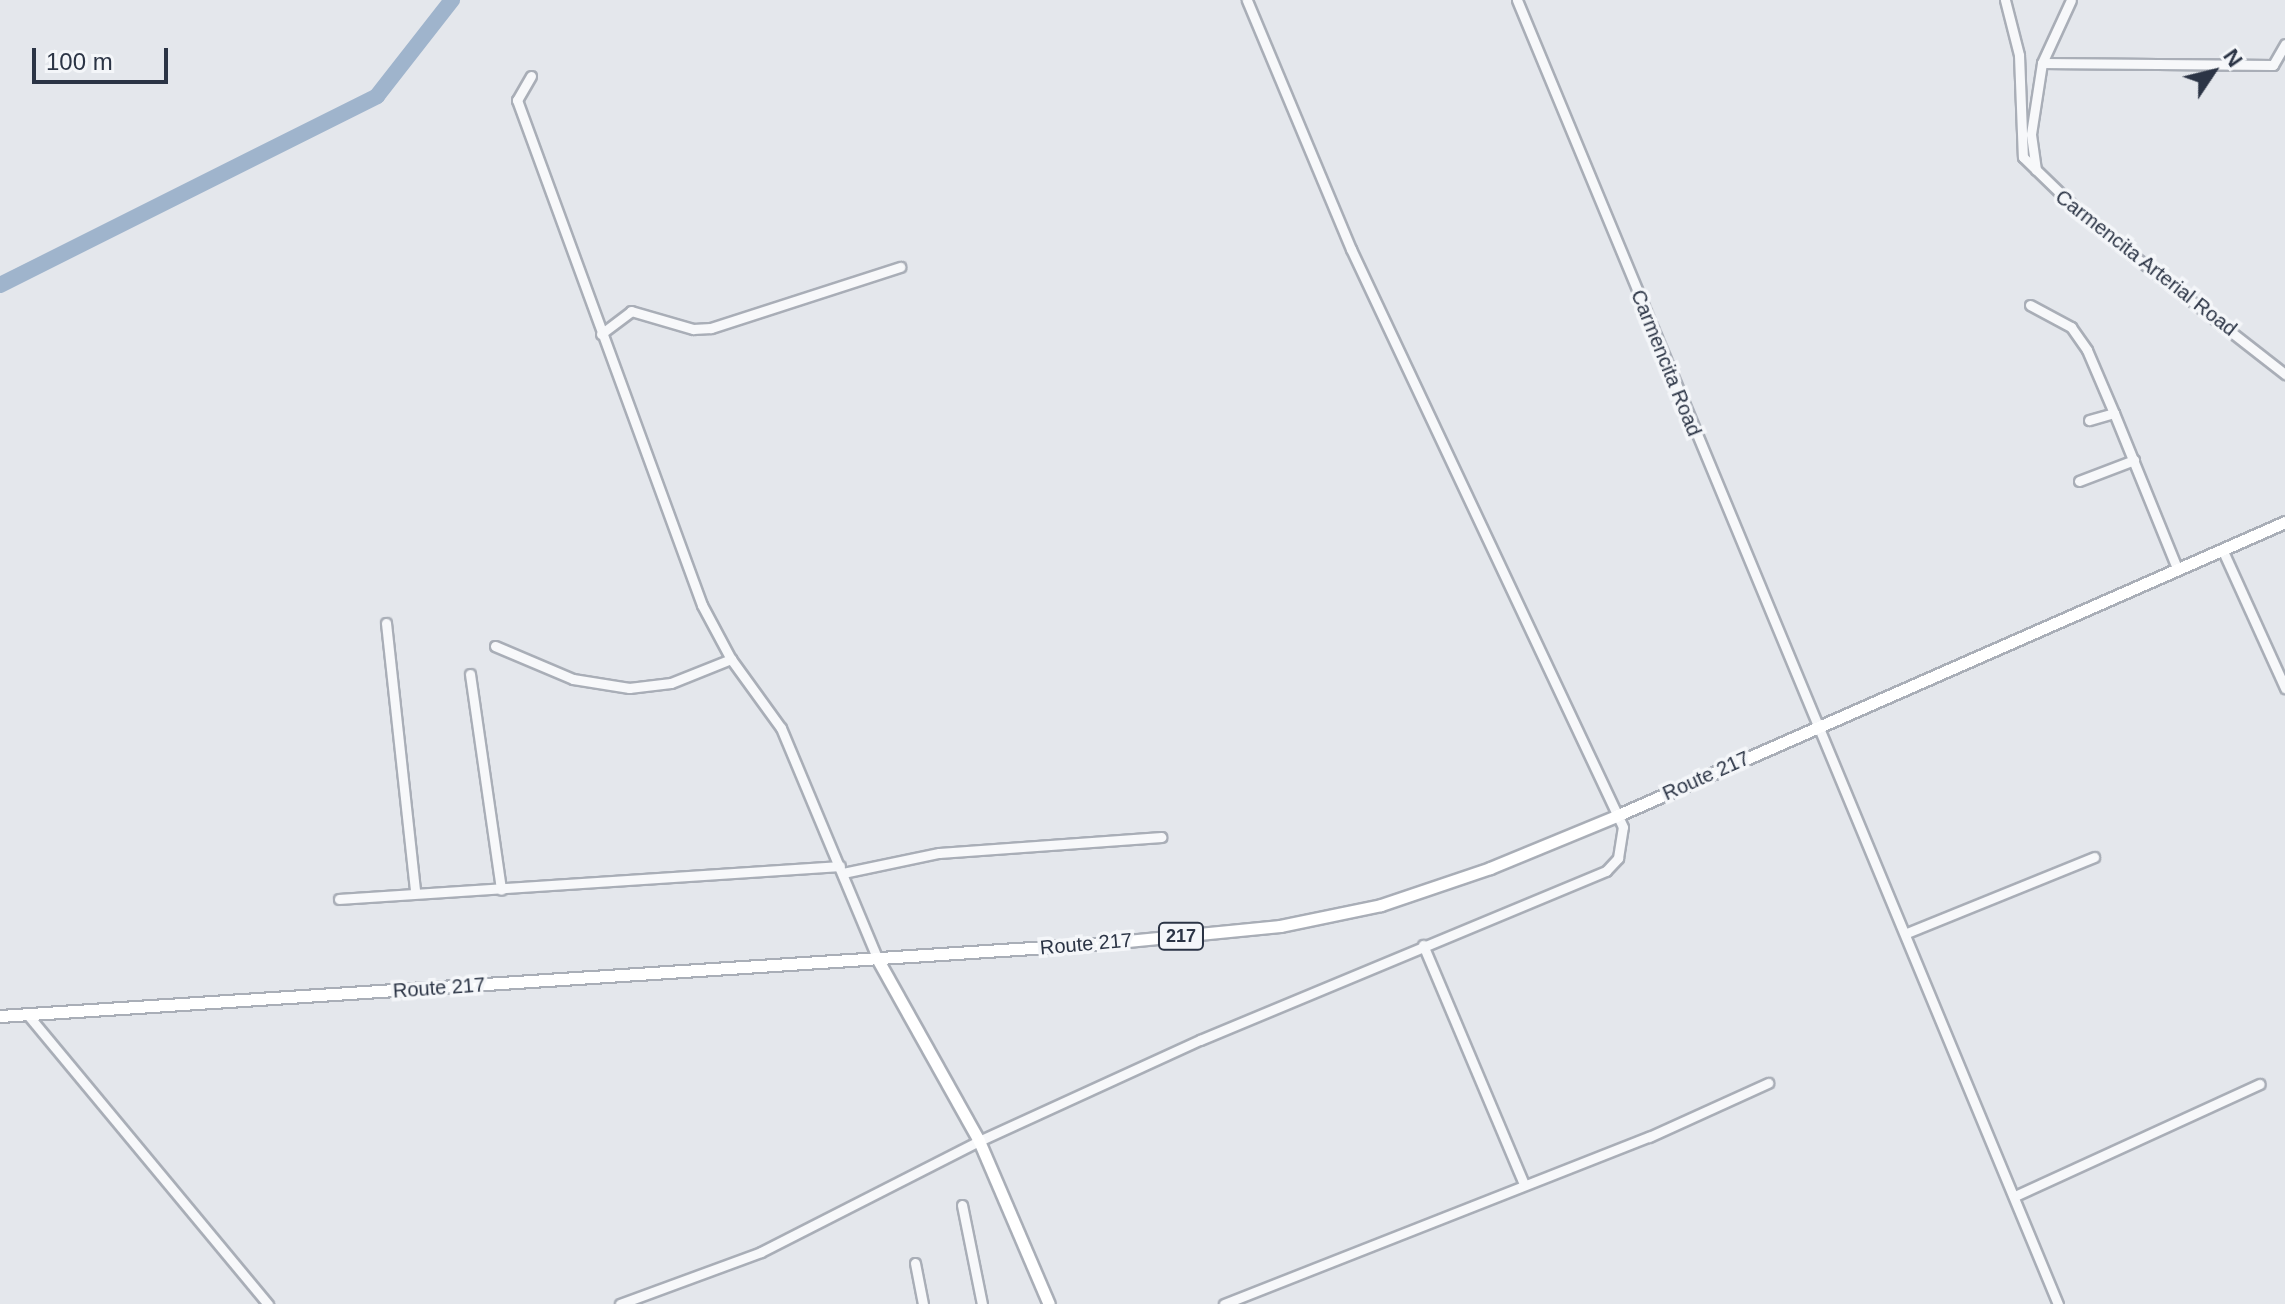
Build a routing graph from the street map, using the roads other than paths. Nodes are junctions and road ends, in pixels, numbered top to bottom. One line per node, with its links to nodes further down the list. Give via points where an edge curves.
1 (1247, 0): 26 (street, via 1351,249)
2 (1517, 0): 25 (street, Carmencita Road)
3 (2005, 0): 8 (street, via 2019,55 2019,140 2023,157)
4 (2071, 0): 6 (street, Carmencita Arterial Road)
5 (2285, 44): 6 (street, via 2273,65)
6 (2042, 63): 8 (street, Carmencita Arterial Road, via 2031,134)
7 (531, 76): 11 (street, via 517,100)
8 (2037, 174): 12 (street, Carmencita Arterial Road, via 2143,265)
9 (900, 267): 11 (street, via 711,328 693,329 631,311)
10 (2030, 305): 13 (street, via 2071,327)
11 (601, 334): 22 (street, via 702,605)
12 (2285, 374)
13 (2114, 413): 14 (street); 15 (street)
14 (2089, 420)
15 (2134, 460): 16 (street); 19 (street)
16 (2079, 481)
17 (2285, 522): 18 (main road, Route 217 / 217)
18 (2222, 549): 19 (main road, Route 217 / 217); 24 (street)
19 (2177, 568): 25 (main road, Route 217 / 217)
20 (386, 623): 31 (street)
21 (495, 646): 22 (street, via 573,679 629,688 671,683)
22 (731, 659): 29 (street, via 781,728)
23 (470, 674): 30 (street)
24 (2285, 688)
25 (1820, 724): 26 (main road, Route 217 / 217); 33 (street, Carmencita Road)
26 (1616, 816): 34 (street, via 1623,827 1618,858 1606,871); 35 (main road, Route 217 / 217, via 1490,868 1381,905 1280,926)
27 (1161, 837): 29 (street, via 939,853)
28 (2094, 857): 33 (street)
29 (841, 870): 30 (street); 35 (street)
30 (501, 890): 31 (street)
31 (415, 891): 32 (street)
32 (339, 899)
33 (1907, 933): 42 (street, Carmencita Road)
34 (1423, 945): 40 (street); 41 (street)
35 (878, 960): 36 (main road, Route 217 / 217); 40 (main road)
36 (28, 1015): 37 (main road, Route 217 / 217); 45 (street)
37 (0, 1016)
38 (1768, 1083): 41 (street, via 1649,1137)
39 (2260, 1084): 42 (street)
40 (979, 1141): 46 (street, via 761,1252); 49 (main road)
41 (1524, 1184): 50 (street)
42 (2015, 1196): 51 (street, Carmencita Road)
43 (962, 1205): 48 (street)
44 (915, 1263): 47 (street)
45 (268, 1304)
46 (620, 1304)
47 (923, 1304)
48 (982, 1304)
49 (1049, 1304)
50 (1224, 1304)
51 (2058, 1304)

